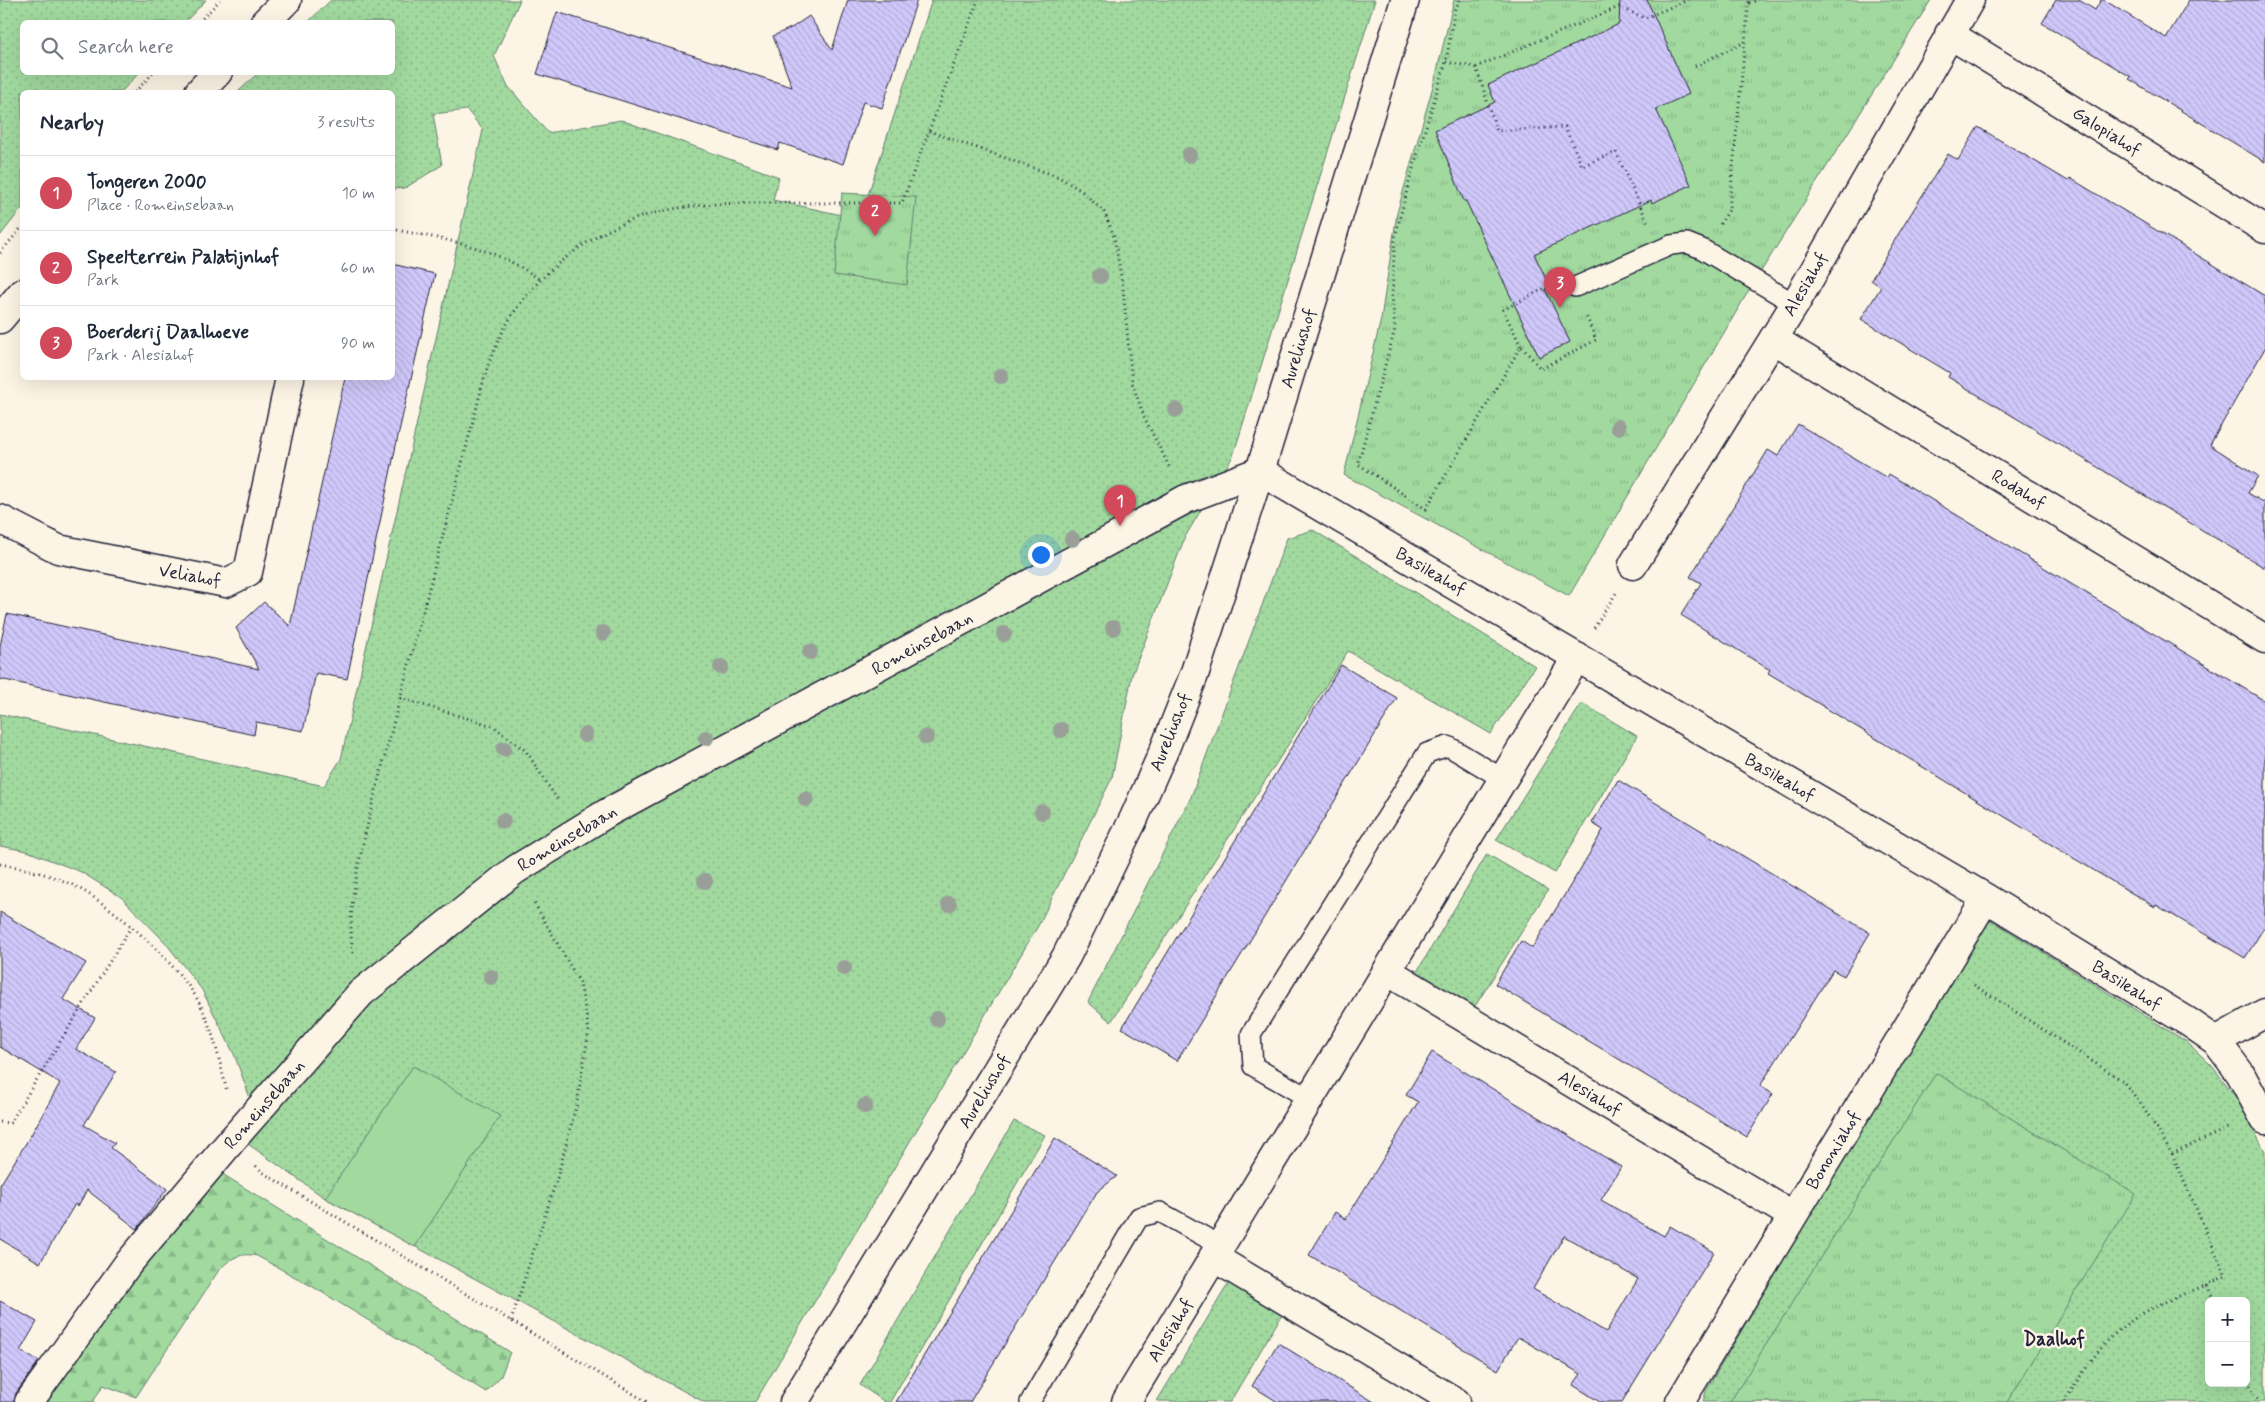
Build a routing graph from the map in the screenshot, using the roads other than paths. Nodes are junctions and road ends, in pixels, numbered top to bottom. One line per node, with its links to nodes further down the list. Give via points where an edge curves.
1 (287, 0): 4 (street)
2 (1405, 0): 15 (street, Aureliushof)
3 (1970, 0): 5 (street, Alesiahof)
4 (267, 20)
5 (1949, 34): 8 (street, Galopiahof); 11 (street, Alesiahof)
6 (215, 75): 7 (street)
7 (201, 90)
8 (2265, 229)
9 (1575, 287): 11 (lane, via 1671,245 1687,243)
10 (20, 295): 12 (street)
11 (1795, 304): 13 (street, Alesiahof)
12 (0, 319)
13 (1773, 339): 17 (street, Alesiahof); 18 (street, Rodahof)
14 (290, 380): 16 (street, Veliahof, via 248,572 226,583 58,549)
15 (1260, 471): 19 (street, Basileahof); 29 (street, Romeinsebaan, via 1186,499 606,813 515,870 361,993 126,1265); 30 (street, Aureliushof, via 1194,675 1102,887 1066,957)
16 (0, 519)
17 (1633, 565)
18 (2265, 639)
19 (1577, 657): 20 (street, Alesiahof); 21 (street, Basileahof)
20 (1503, 779): 22 (street, Alesiahof); 25 (lane, via 1448,746 1427,753 1251,1034 1253,1066)
21 (1986, 898): 24 (street, Basileahof); 27 (street, Bononiahof)
22 (1387, 971): 25 (street, Alesiahof); 27 (street, Alesiahof)
23 (2265, 1013): 24 (street)
24 (2216, 1041): 26 (street, Basileahof, via 2240,1073)
25 (1310, 1099): 28 (street, Alesiahof)
26 (2263, 1116)
27 (1793, 1216): 34 (street, Bononiahof)
28 (1217, 1252): 31 (lane, via 1160,1212 1139,1217); 32 (street, Alesiahof); 33 (street)
29 (29, 1402)
30 (794, 1402)
31 (1030, 1402)
32 (1126, 1402)
33 (1456, 1402)
34 (1680, 1402)

